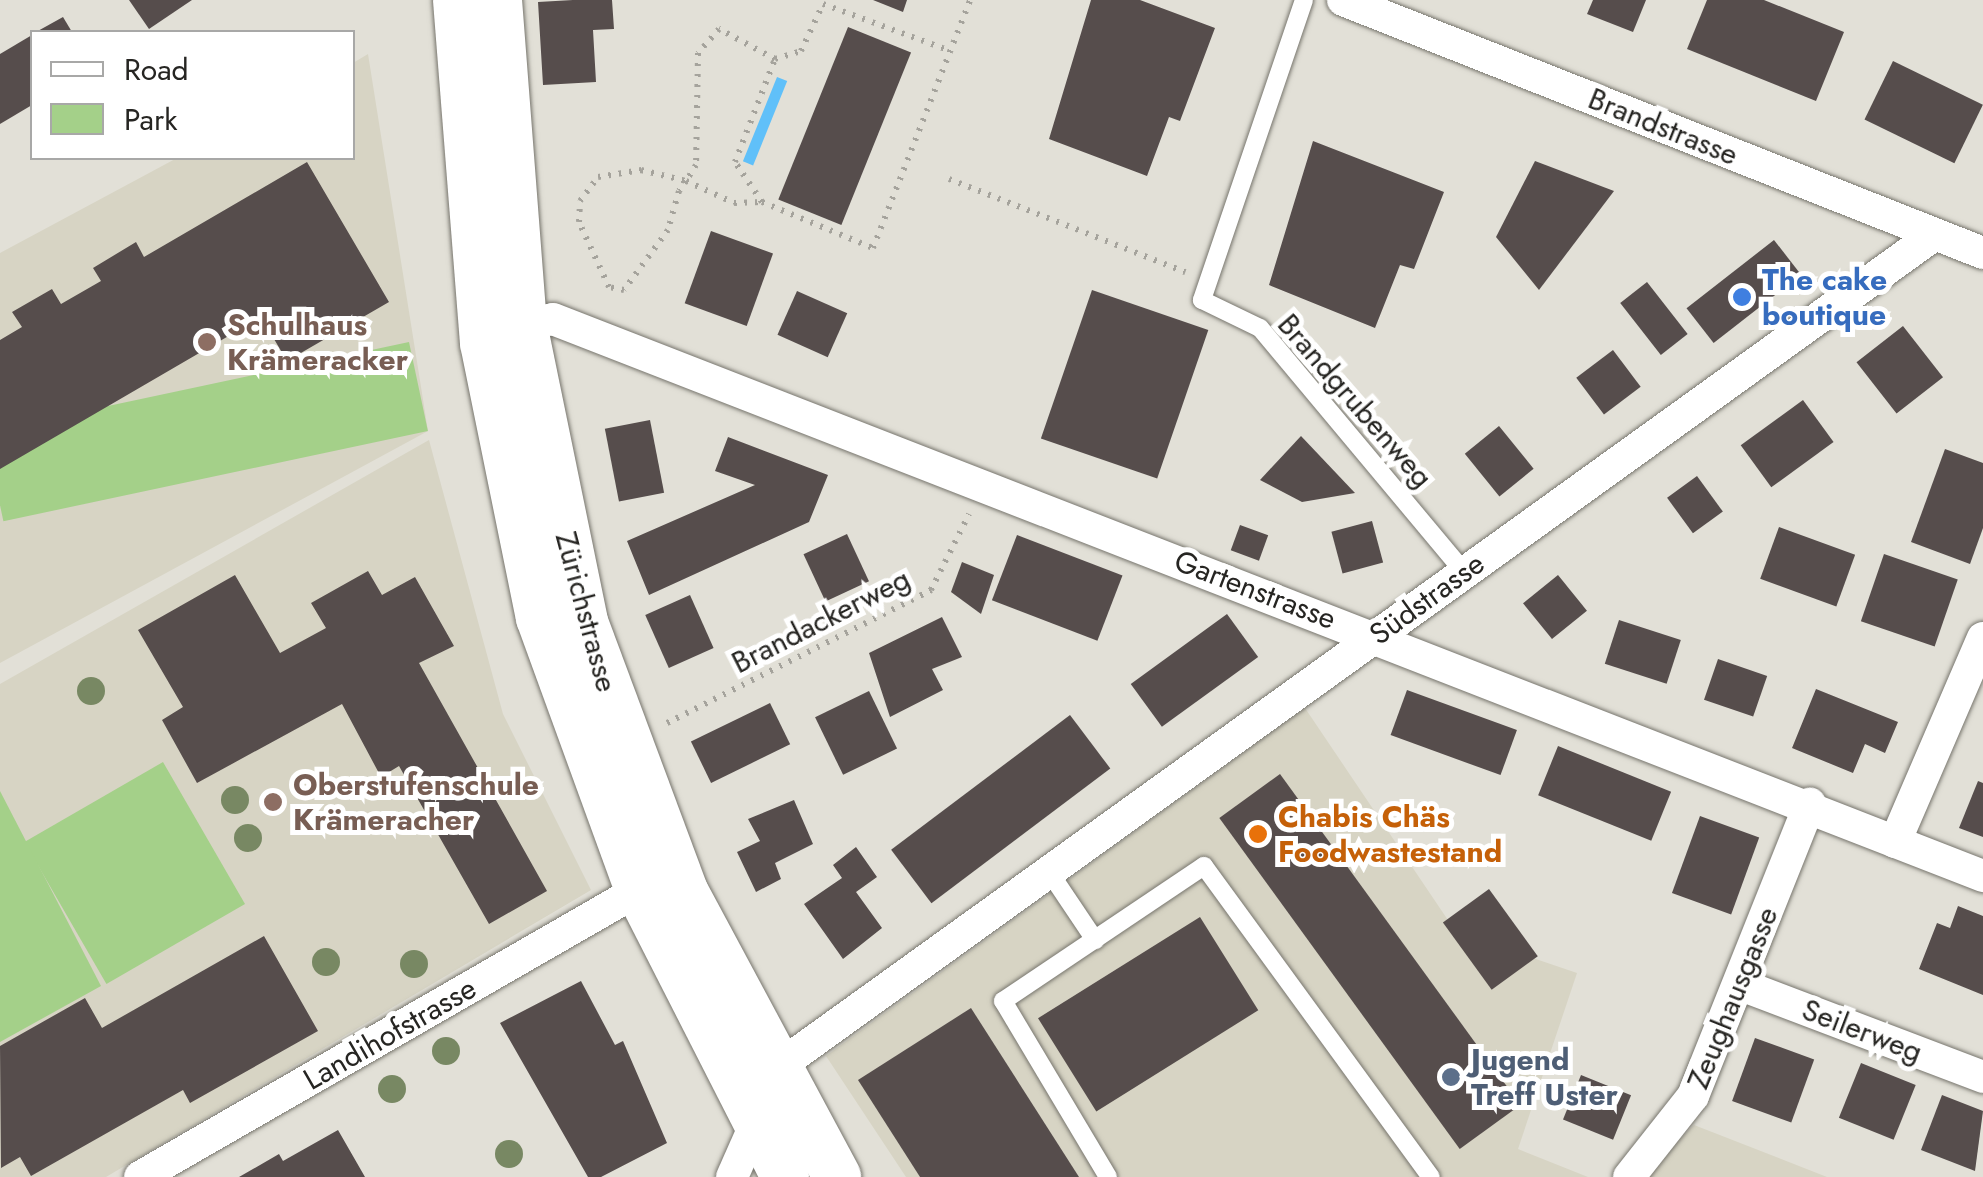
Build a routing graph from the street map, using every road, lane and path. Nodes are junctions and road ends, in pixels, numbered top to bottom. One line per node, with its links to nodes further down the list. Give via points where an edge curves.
1 (457, 0): 25 (main road, Zürichstrasse, via 484,343 512,506 564,694)
2 (498, 0): 15 (main road, Zürichstrasse)
3 (970, 0): 7 (path)
4 (1304, 0): 14 (lane)
5 (1343, 0): 12 (street, Brandstrasse)
6 (824, 2): 7 (path); 8 (path, via 801,52)
7 (951, 51): 11 (path, via 873,248)
8 (775, 59): 10 (path, via 742,36 705,35 696,165); 11 (path, via 734,162)
9 (949, 178): 14 (path)
10 (686, 180): 10 (path, via 617,169 588,189 579,222 609,287 624,290 668,230); 11 (path, via 734,204)
11 (762, 202)
12 (1934, 235): 13 (street, Brandstrasse); 17 (street, Südstrasse)
13 (1983, 253)
14 (1208, 281): 17 (lane, Brandgrubenweg, via 1202,300 1260,328)
15 (523, 324): 16 (street, Gartenstrasse, via 554,320); 20 (main road, Zürichstrasse, via 584,622)
16 (980, 484): 18 (street, Gartenstrasse); 20 (path, Brandackerweg, via 931,590)
17 (1464, 572): 18 (street, Südstrasse)
18 (1376, 637): 21 (street, Gartenstrasse); 23 (street, Südstrasse)
19 (1983, 638): 22 (street)
20 (624, 740): 28 (main road, Zürichstrasse, via 685,893)
21 (1810, 804): 22 (street, Gartenstrasse); 27 (street, Zeughausgasse)
22 (1895, 842): 24 (street, Gartenstrasse)
23 (1050, 873): 26 (lane); 28 (street, Südstrasse)
24 (1983, 876)
25 (639, 890): 30 (main road, Zürichstrasse); 31 (street, Landihofstrasse)
26 (1095, 940): 35 (lane, via 1003,1002); 36 (lane, via 1204,866 1417,1169)
27 (1740, 984): 29 (street, Seilerweg); 37 (street, Zeughausgasse, via 1677,1127)
28 (775, 1069): 34 (main road, Zürichstrasse)
29 (1983, 1077)
30 (754, 1124): 32 (street); 33 (main road, Zürichstrasse)
31 (140, 1177)
32 (732, 1177)
33 (784, 1177)
34 (837, 1177)
35 (1108, 1177)
36 (1432, 1177)
37 (1629, 1177)

